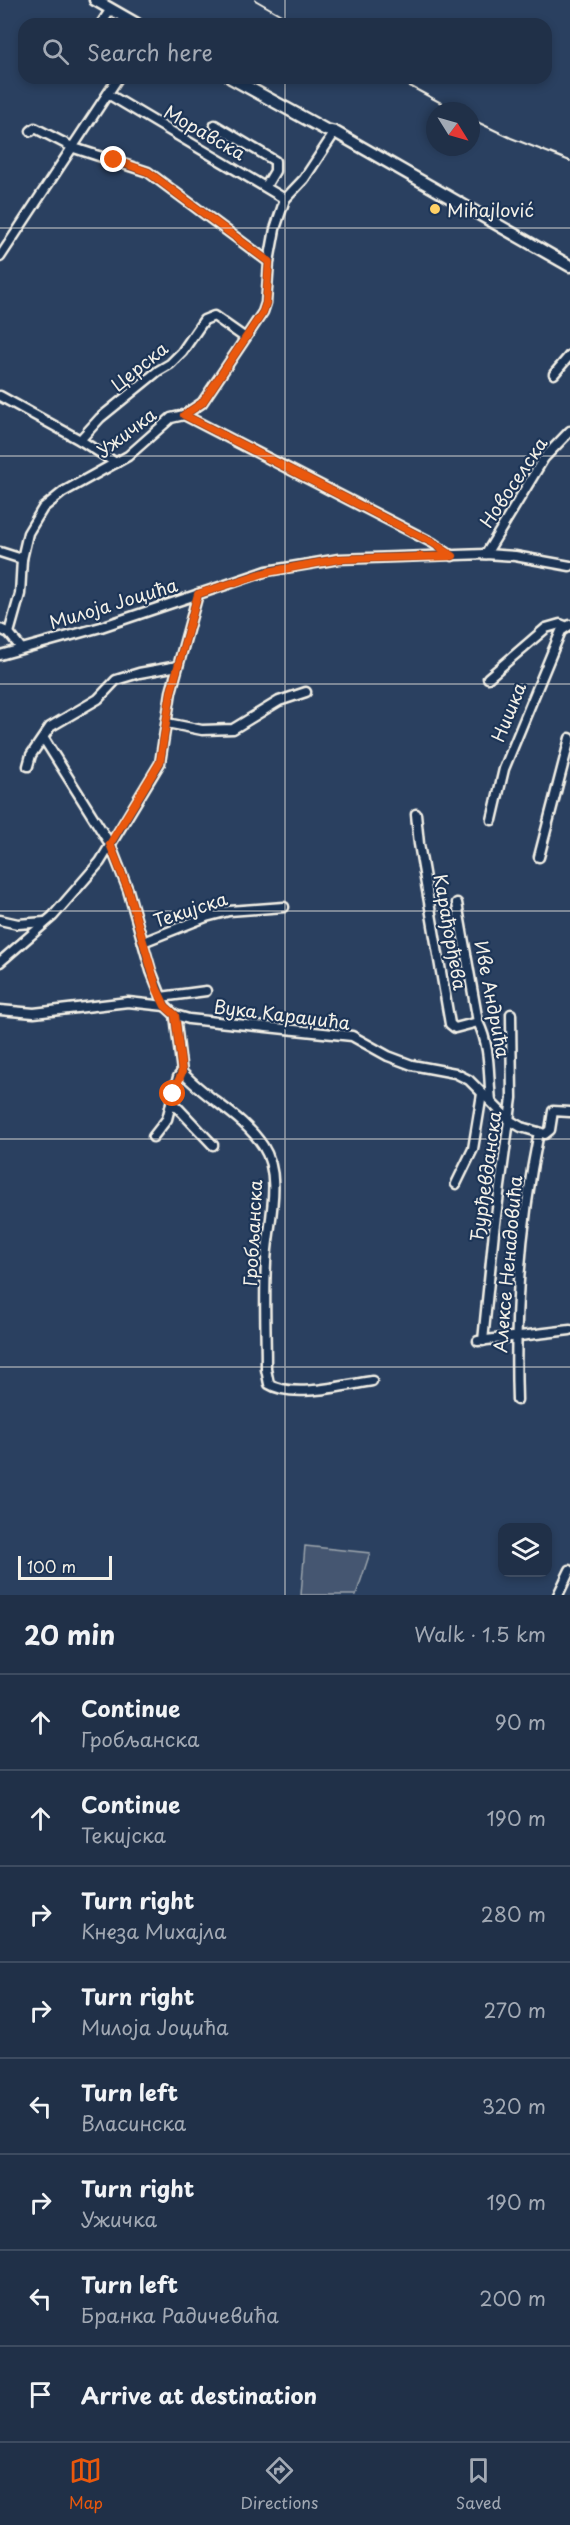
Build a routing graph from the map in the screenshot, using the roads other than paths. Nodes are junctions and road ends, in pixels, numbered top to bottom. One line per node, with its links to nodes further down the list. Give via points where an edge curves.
1 (95, 0): 2 (main road)
2 (111, 9): 3 (street); 4 (main road)
3 (105, 18)
4 (127, 18)
5 (114, 84): 7 (street)
6 (242, 84): 10 (main road)
7 (108, 94): 11 (street); 13 (street, Моравска)
8 (215, 125): 13 (street, via 275,161 275,171)
9 (31, 131): 11 (street, via 43,131)
10 (330, 133): 12 (main road); 14 (street, Ужичка, via 304,179)
11 (74, 148): 15 (street); 17 (street, via 148,172)
12 (378, 160): 18 (main road); 19 (main road)
13 (266, 186): 14 (street, Моравска)
14 (285, 199): 17 (street, Ужичка)
15 (3, 248): 16 (street)
16 (0, 257)
17 (269, 262): 20 (street, Ужичка, via 266,303)
18 (570, 266)
19 (570, 274)
20 (244, 338): 24 (street, Ужичка, via 202,403); 26 (street, Церска, via 214,316 204,320 182,352 100,418)
21 (570, 356): 22 (street)
22 (554, 374)
23 (0, 396): 26 (street)
24 (184, 415): 27 (street, Ужичка, via 171,418); 30 (street)
25 (570, 431): 29 (street, Новоселска, via 544,458)
26 (80, 440): 27 (street)
27 (116, 463): 31 (street, Ужичка, via 63,492 43,508 28,533)
28 (0, 552): 31 (street)
29 (486, 554): 30 (street, Милоја Јоцића); 32 (street, Милоја Јоцића)
30 (453, 556): 33 (street, Милоја Јоцића, via 339,559 267,572)
31 (22, 559): 36 (street, Ужичка, via 20,594)
32 (570, 566)
33 (198, 594): 37 (street, Милоја Јоцића, via 101,627); 39 (street)
34 (567, 626): 40 (street, via 546,628); 47 (street, Нишка, via 531,698 504,769)
35 (0, 628): 36 (street)
36 (9, 633): 37 (street)
37 (21, 648): 38 (street, Милоја Јоцића)
38 (0, 655)
39 (178, 666): 42 (street); 44 (street, via 116,680 98,699 50,727)
40 (488, 678)
41 (306, 692): 42 (street, via 279,701 233,729 202,730)
42 (167, 723): 48 (street, via 160,762)
43 (570, 738): 49 (street)
44 (44, 739): 45 (street, via 31,755); 48 (street, Текијска)
45 (28, 766)
46 (416, 814): 61 (street, Карађорђева, via 450,1024 455,1028)
47 (492, 820)
48 (110, 844): 53 (street, via 100,862); 54 (street, Текијска)
49 (538, 857)
50 (457, 903): 61 (street, Иве Андрића)
51 (284, 907): 54 (street, Текијска, via 217,914)
52 (0, 920): 53 (street, via 18,924)
53 (46, 922): 55 (street)
54 (143, 942): 57 (street, Текијска)
55 (0, 962)
56 (206, 990): 57 (street)
57 (163, 1001): 58 (street, via 34,1013); 60 (street)
58 (0, 1010)
59 (511, 1014): 67 (street, Ђурђевданска)
60 (175, 1015): 62 (street); 63 (street, Вука Караџића, via 352,1036 412,1065 455,1073 469,1080)
61 (478, 1022): 64 (street, Иве Андрића, via 490,1060)
62 (182, 1072): 65 (street); 74 (street, Гробљанска, via 248,1128 270,1157 273,1186 266,1262 269,1384 278,1390 294,1390)
63 (482, 1094): 64 (street, Вука Караџића); 71 (street, via 473,1149)
64 (491, 1101): 67 (street, Вука Караџића)
65 (171, 1103): 69 (street, via 167,1119); 70 (street)
66 (570, 1112): 68 (street, via 553,1111 550,1130)
67 (509, 1120): 68 (street, Вука Караџића); 73 (street, Ђурђевданска, via 481,1341)
68 (539, 1132): 73 (street, Алексе Ненадовића, via 522,1243)
69 (153, 1137)
70 (213, 1145)
71 (456, 1184)
72 (570, 1330): 73 (street)
73 (515, 1338): 75 (street, Алексе Ненадовића)
74 (372, 1381)
75 (517, 1400)
76 (570, 1570): 77 (street)
77 (558, 1595)

